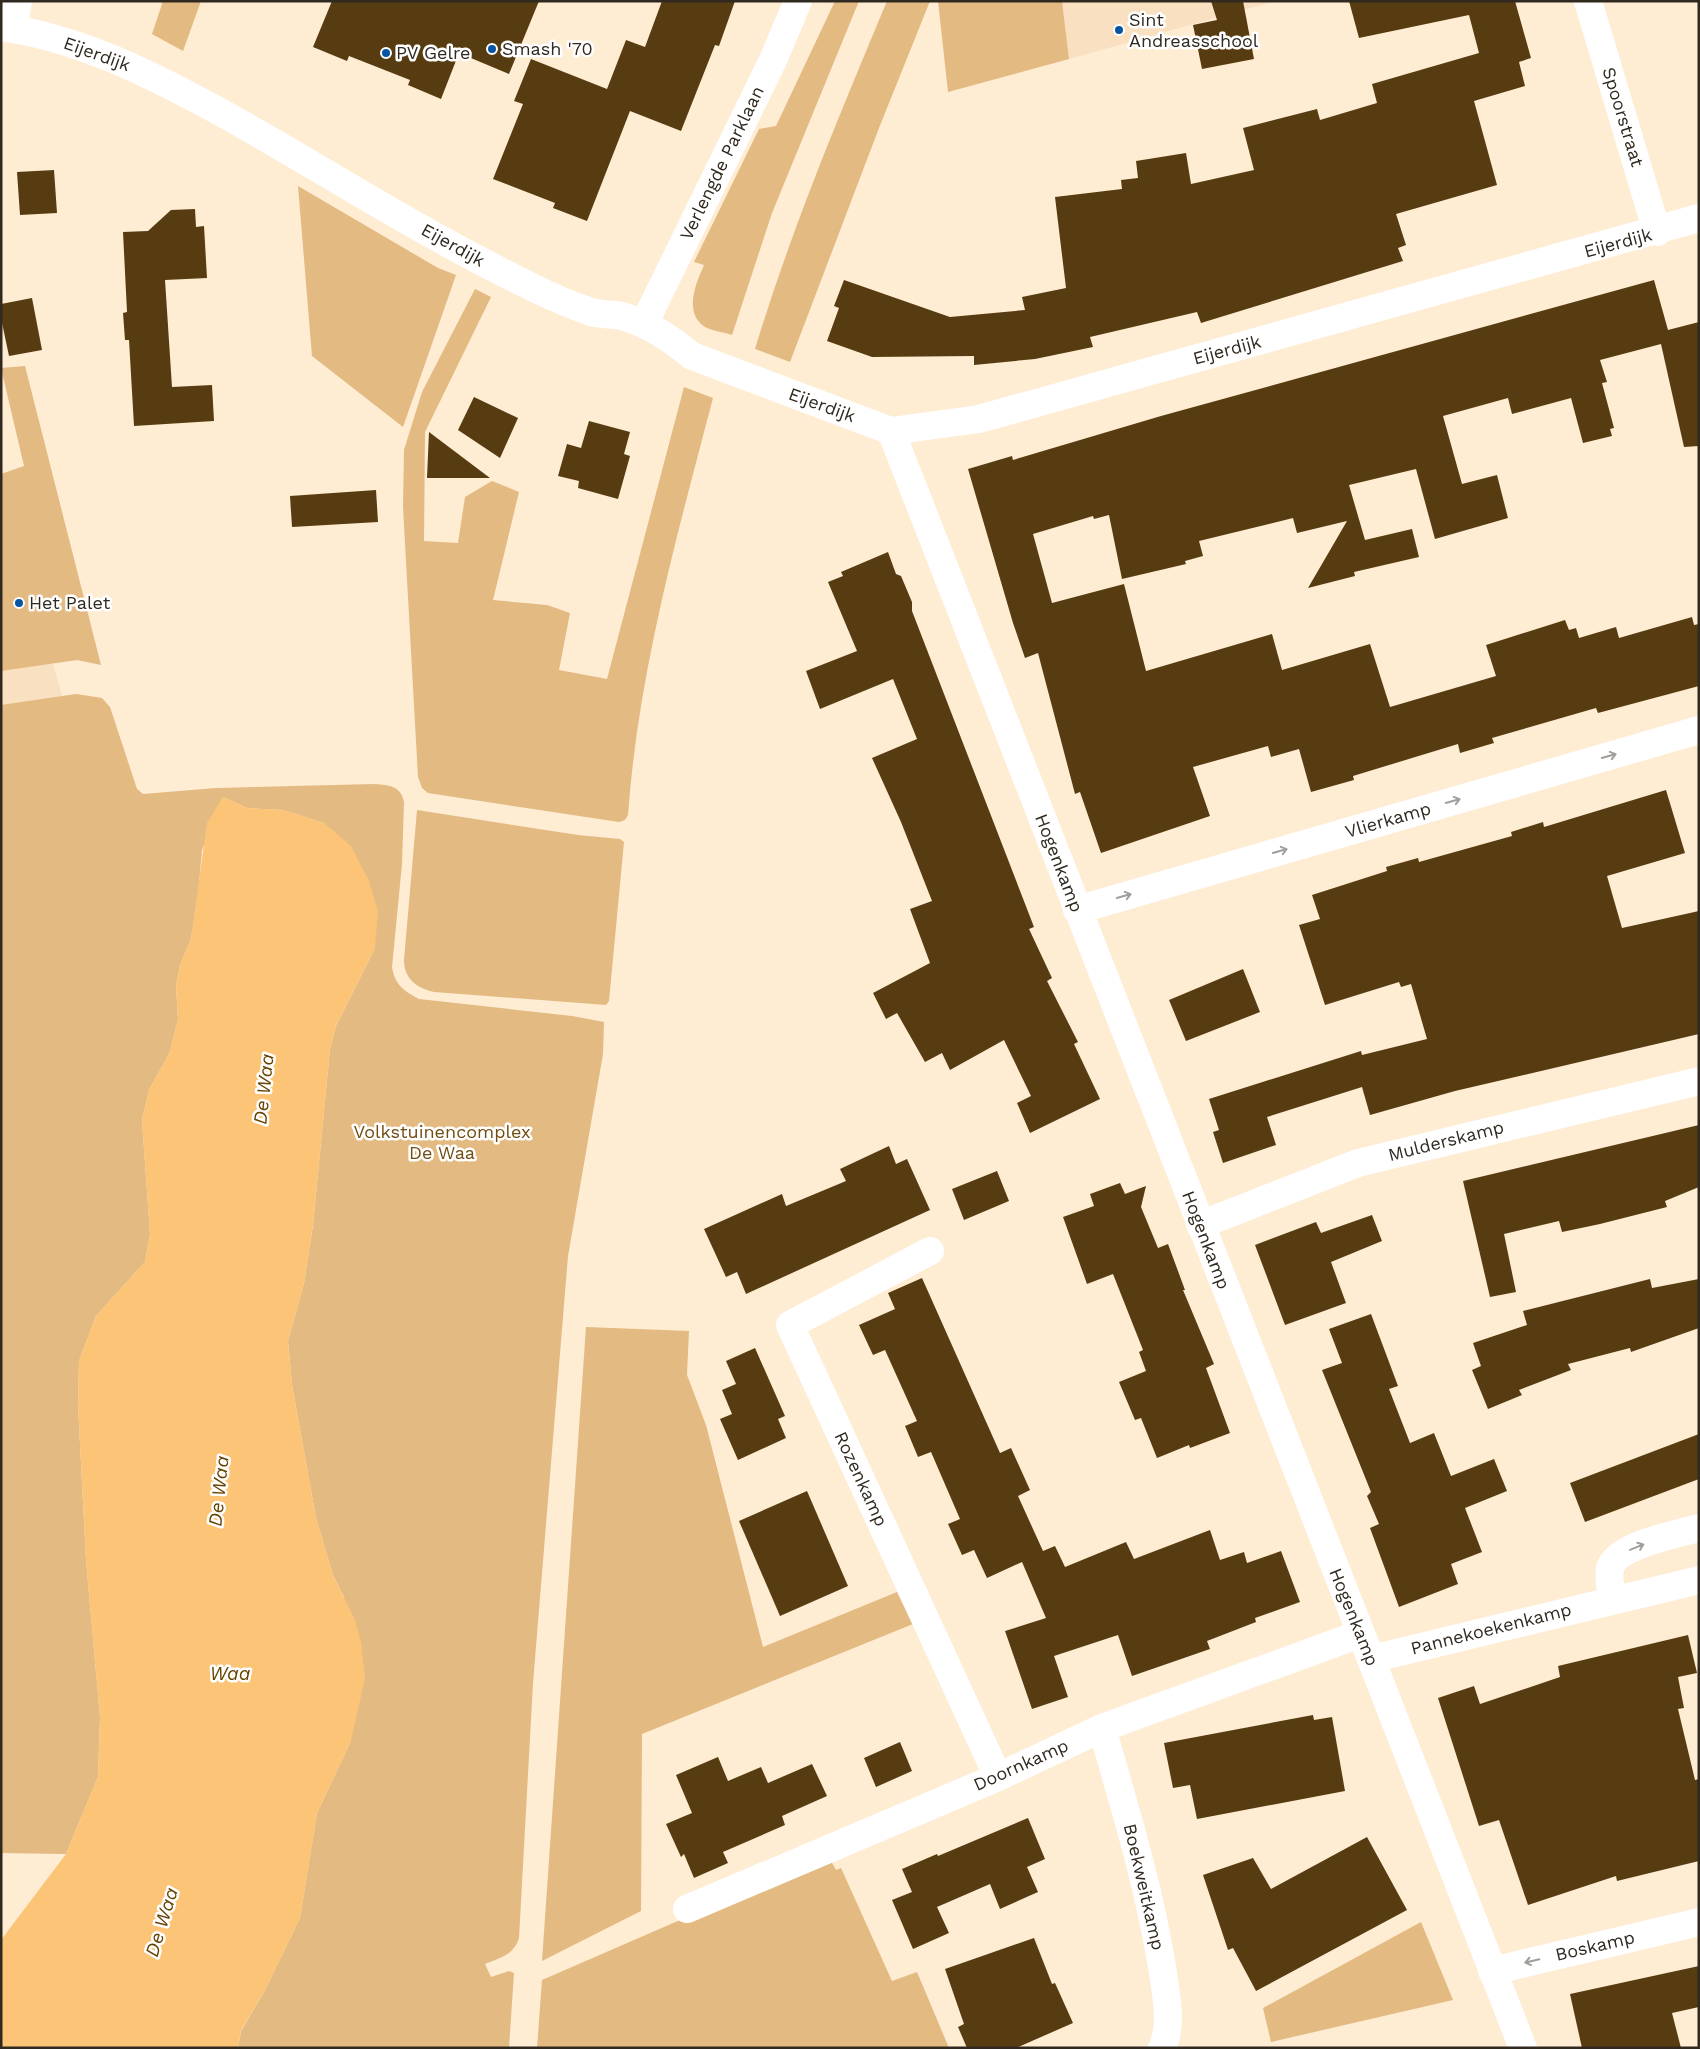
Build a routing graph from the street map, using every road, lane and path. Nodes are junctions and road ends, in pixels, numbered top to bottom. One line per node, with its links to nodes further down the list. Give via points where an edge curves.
1 (18, 1): 4 (street)
2 (798, 1): 7 (street, Verlengde Parklaan, via 773,60)
3 (1588, 1): 6 (street, Spoorstraat)
4 (7, 28): 7 (street, Eijerdijk, via 86,48 144,72 240,123 478,260 593,313 620,316)
5 (1699, 218): 6 (street, Eijerdijk)
6 (1657, 232): 8 (street, Eijerdijk, via 979,419)
7 (644, 324): 8 (street, Eijerdijk, via 665,334 692,356)
8 (891, 431): 10 (street, Hogenkamp)
9 (1699, 730): 10 (street, Vlierkamp, one-way to 9)
10 (1077, 910): 12 (street, Hogenkamp)
11 (1699, 1081): 12 (street, Mulderskamp, via 1358,1163)
12 (1200, 1225): 17 (street, Hogenkamp)
13 (930, 1251): 20 (street, Rozenkamp, via 790,1324)
14 (1699, 1528): 16 (street, one-way to 14, via 1610,1569 1617,1556 1634,1547)
15 (1699, 1580): 16 (street, Pannekoekenkamp)
16 (1612, 1599): 18 (street, Pannekoekenkamp)
17 (1360, 1634): 18 (street, Hogenkamp); 19 (street, Doornkamp)
18 (1370, 1659): 23 (street, Hogenkamp)
19 (1102, 1728): 20 (street, Doornkamp); 24 (street, Boekweitkamp, via 1142,1866 1157,1933 1168,2008 1166,2040)
20 (998, 1777): 21 (street, Doornkamp)
21 (687, 1909)
22 (1699, 1922): 23 (street, Boskamp, one-way to 23)
23 (1492, 1971): 25 (street, Hogenkamp)
24 (1162, 2048)
25 (1523, 2048)

